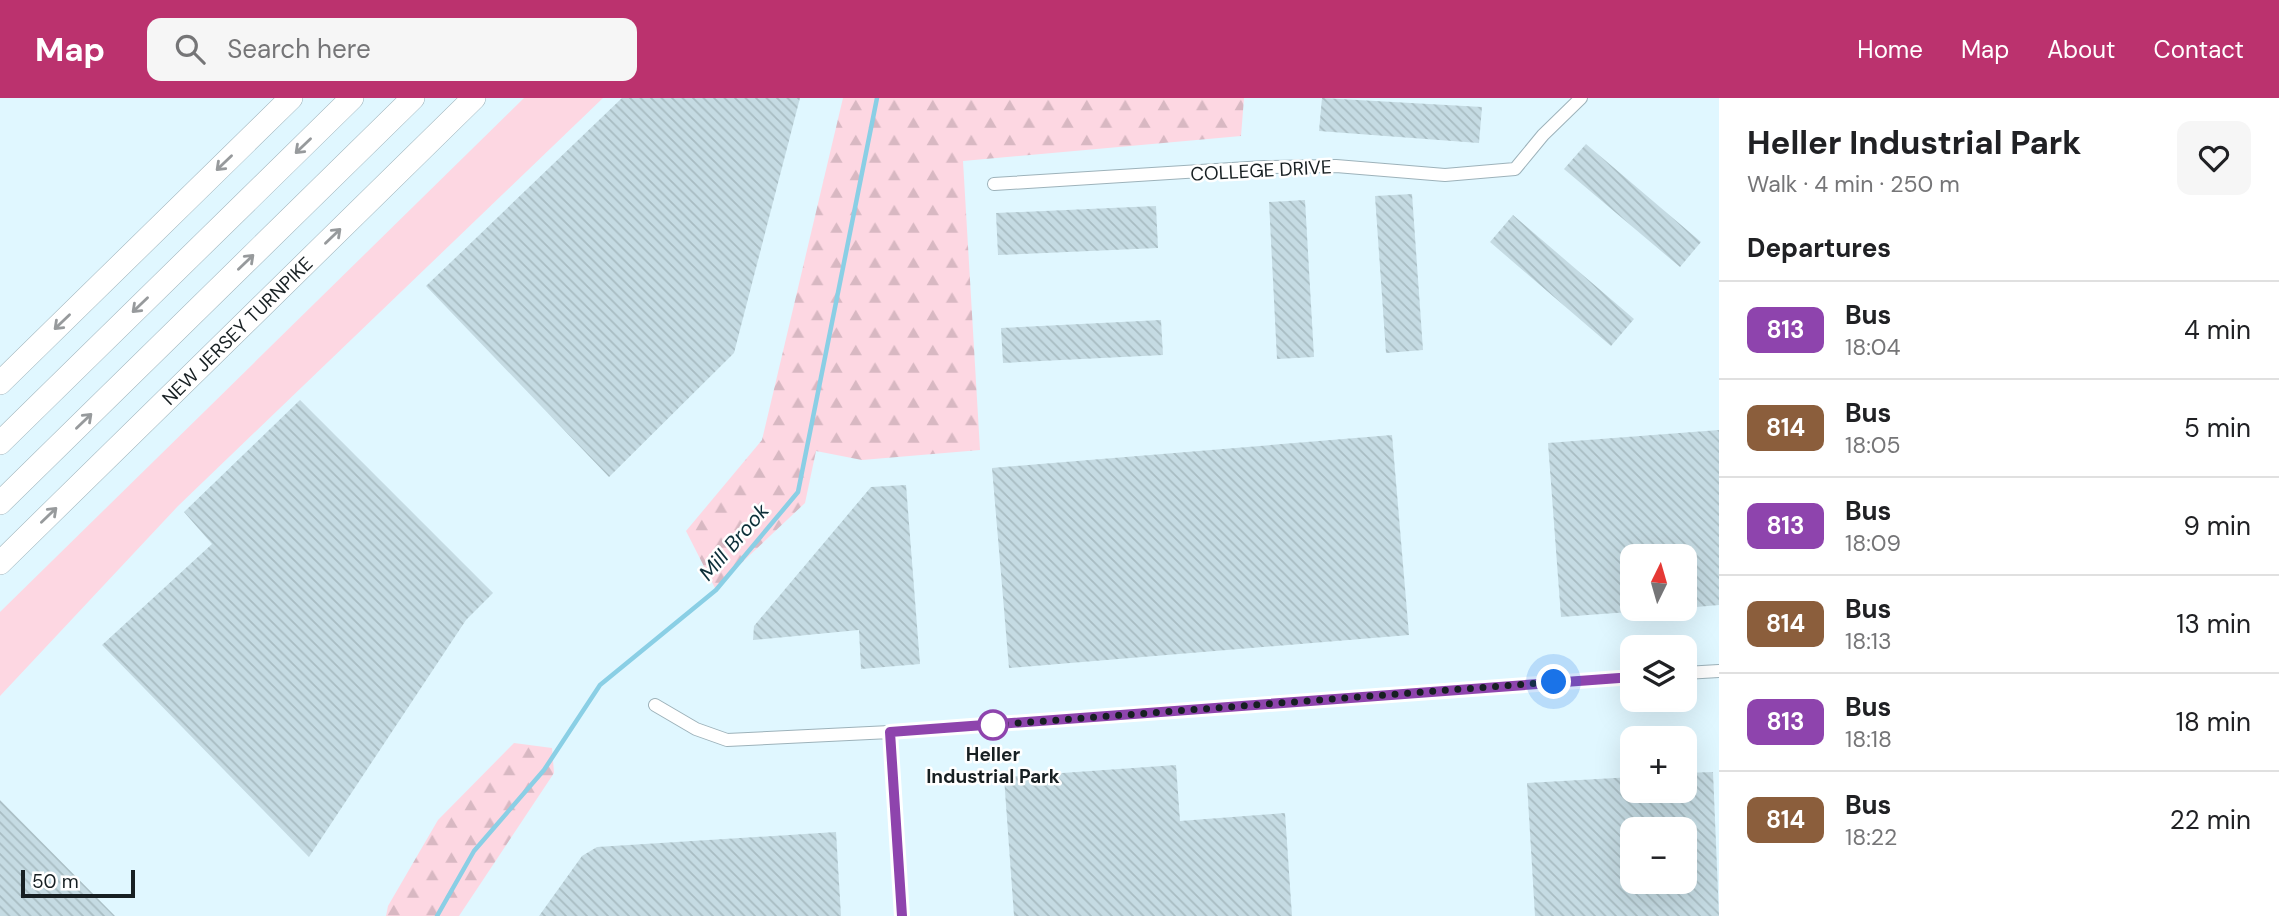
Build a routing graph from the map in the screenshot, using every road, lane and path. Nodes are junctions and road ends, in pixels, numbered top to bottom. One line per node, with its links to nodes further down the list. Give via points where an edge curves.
1 (291, 98): 7 (highway, one-way to 7)
2 (352, 98): 8 (highway, one-way to 8)
3 (413, 98): 9 (highway, one-way to 3)
4 (474, 98): 10 (highway, NEW JERSEY TURNPIKE, one-way to 4)
5 (1581, 98): 6 (street, COLLEGE DRIVE, via 1515,169 1445,175 1336,166 1264,167)
6 (994, 184)
7 (0, 383)
8 (0, 443)
9 (0, 503)
10 (0, 563)
11 (1719, 671): 12 (street)
12 (1697, 672)
13 (1620, 678): 15 (street)
14 (654, 705): 15 (street, via 727,740)
15 (890, 732): 16 (street)
16 (902, 916)

